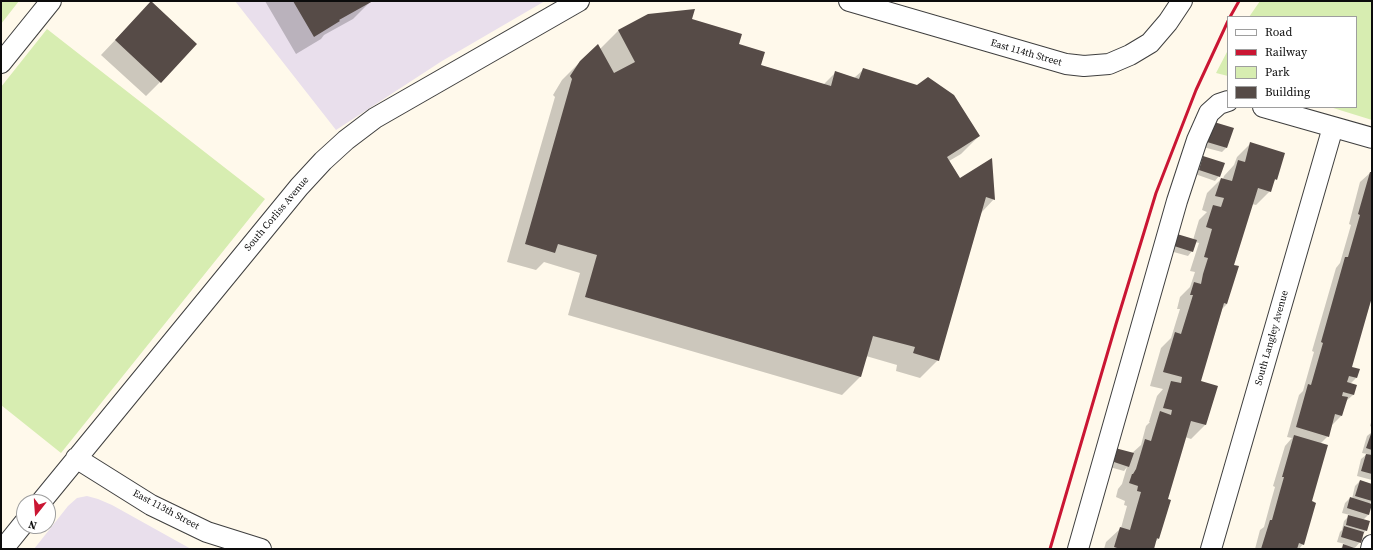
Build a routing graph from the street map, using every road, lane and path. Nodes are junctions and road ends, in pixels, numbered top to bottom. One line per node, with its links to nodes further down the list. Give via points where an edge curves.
1 (51, 1): 5 (street)
2 (579, 1): 10 (street, South Corliss Avenue, via 375,118 346,140 298,187)
3 (850, 1): 4 (street, East 114th Street, via 1066,64 1084,66 1109,64 1150,43)
4 (1182, 1)
5 (1, 63)
6 (1227, 101): 16 (street, via 1219,104 1209,113 1177,201)
7 (1266, 108): 8 (street)
8 (1333, 127): 9 (street); 17 (street, South Langley Avenue)
9 (1372, 138)
10 (76, 458): 11 (street, South Corliss Avenue); 15 (street, East 113th Street, via 151,505 207,532)
11 (47, 494)
12 (16, 533): 14 (street)
13 (1372, 545): 18 (street)
14 (4, 549)
15 (261, 549)
16 (1078, 549)
17 (1212, 549)
18 (1371, 549)

